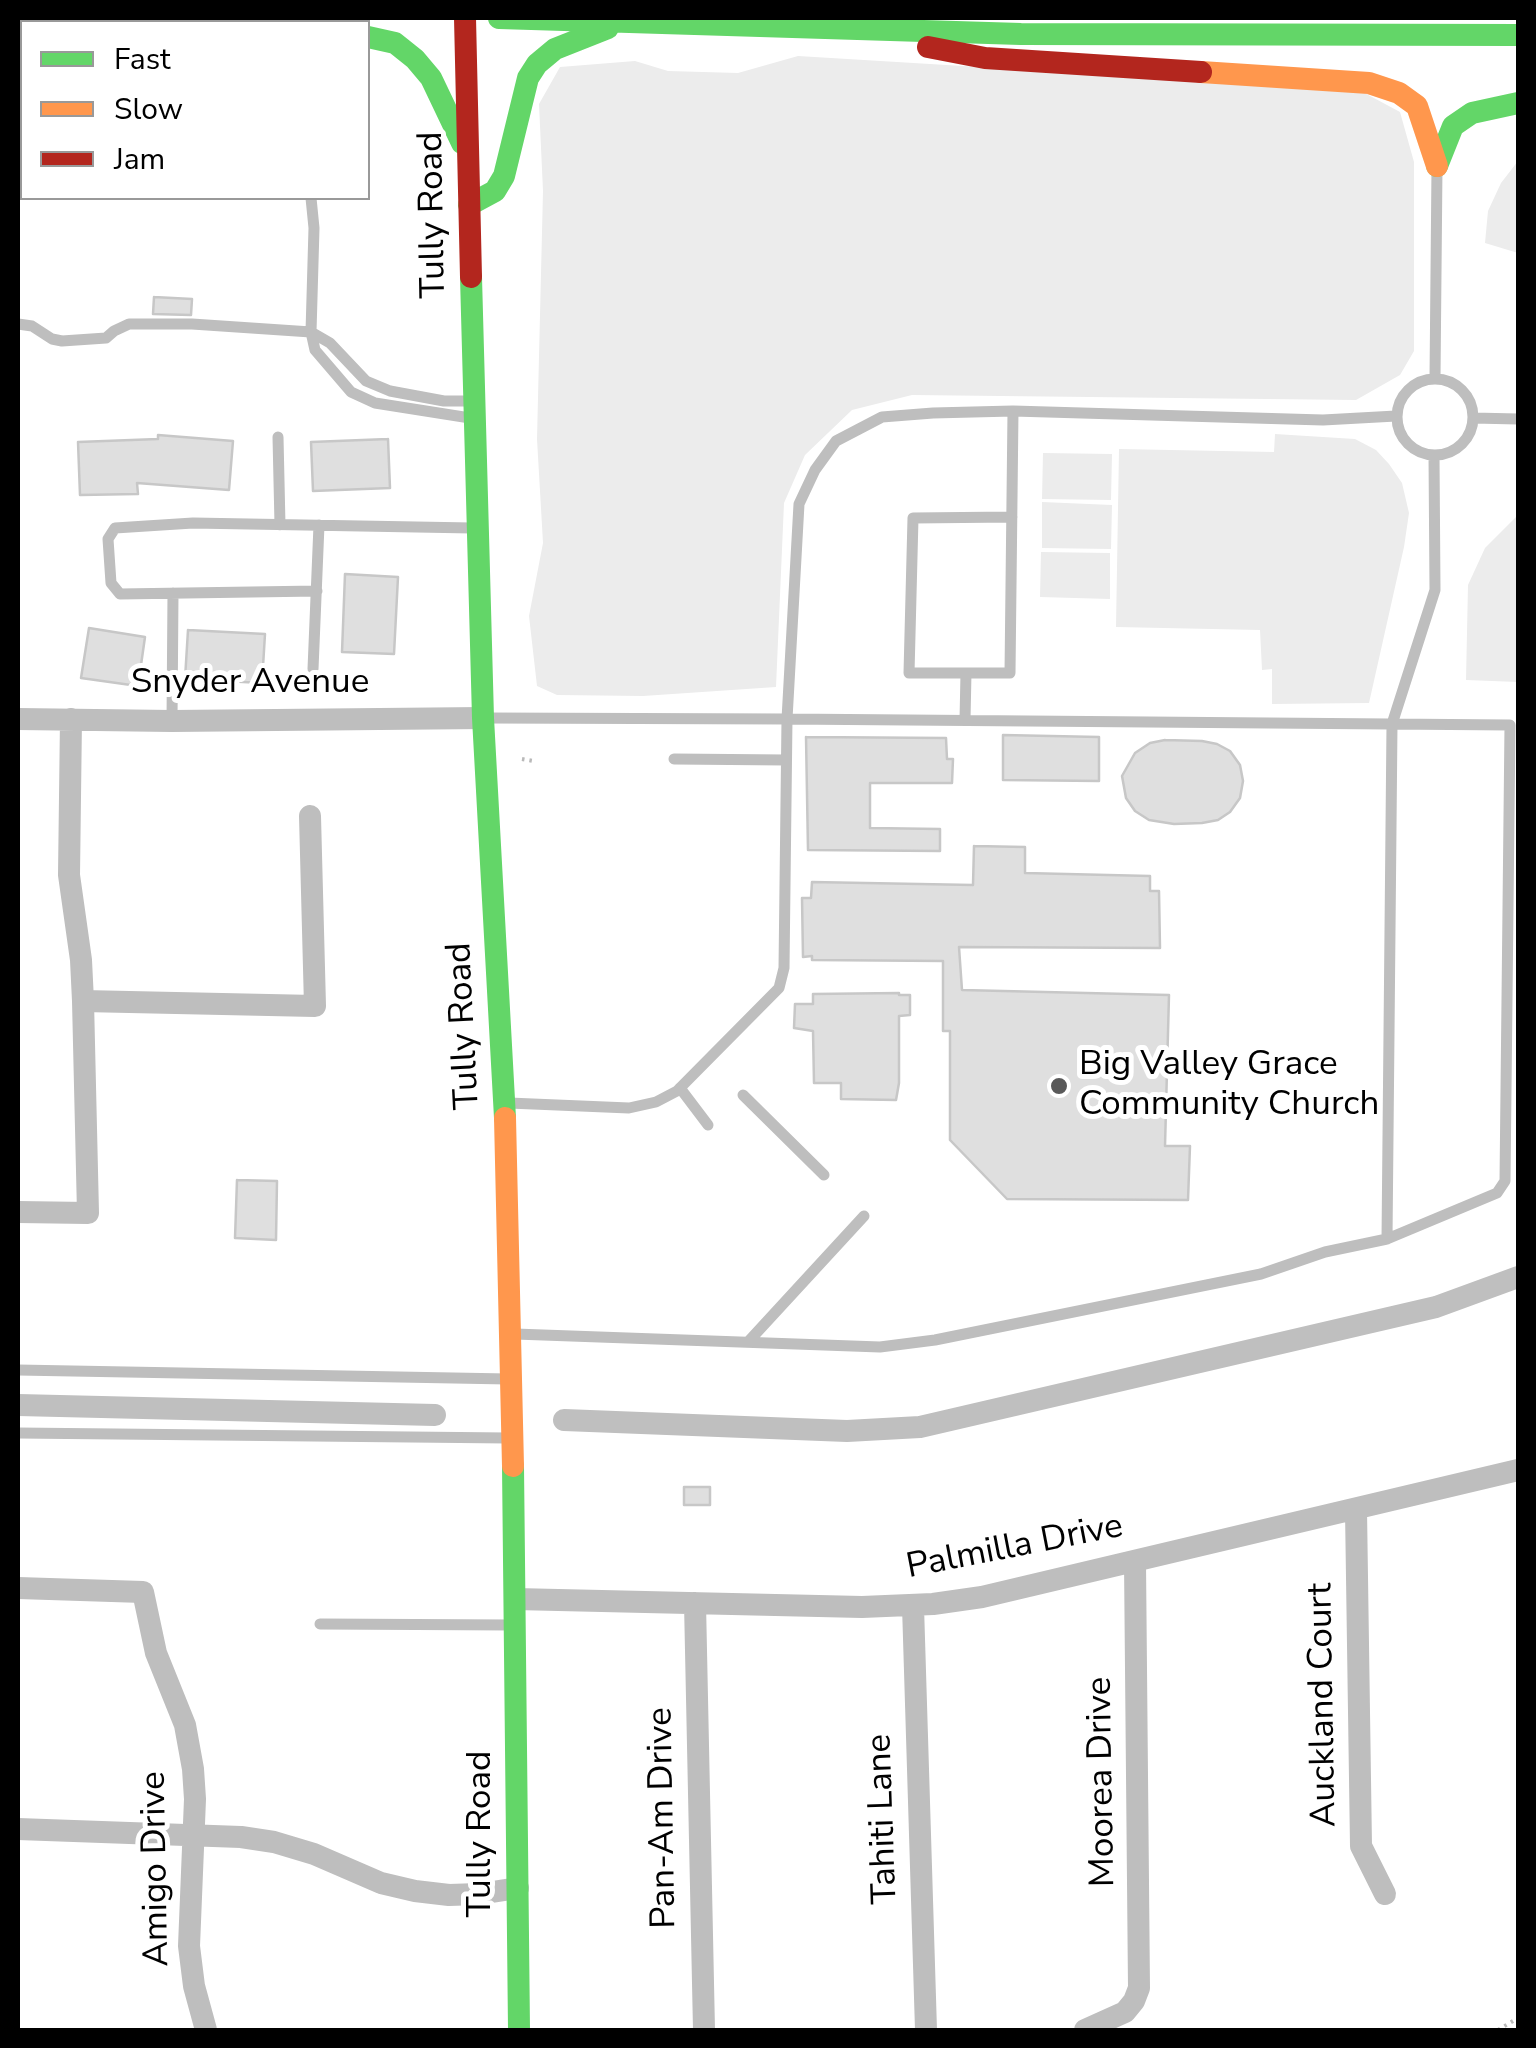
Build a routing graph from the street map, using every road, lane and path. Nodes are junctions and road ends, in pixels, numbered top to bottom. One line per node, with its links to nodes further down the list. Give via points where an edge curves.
1 (465, 18): 10 (main road, Tully Road)
2 (499, 18): 3 (main road)
3 (624, 22): 4 (main road); 10 (main road, via 556,48 536,64 504,176 494,191)
4 (842, 30): 5 (main road); 8 (main road, via 986,58 1369,83 1417,106)
5 (1518, 35)
6 (370, 38): 10 (main road, via 406,50 431,78 463,145)
7 (1518, 103): 8 (main road, via 1472,113 1453,126)
8 (1437, 166): 13 (lane)
9 (311, 200): 12 (lane)
10 (469, 205): 14 (main road, Tully Road)
11 (18, 324): 12 (lane, via 62,341 106,338 129,324)
12 (311, 332): 14 (lane, via 366,381); 14 (lane, via 315,350 351,392 376,403)
13 (1435, 378): 16 (lane, via 1406,391); 17 (lane, via 1464,392)
14 (473, 410): 24 (main road, Tully Road)
15 (1013, 411): 16 (lane); 21 (lane); 32 (lane, via 882,417 836,442 800,504)
16 (1396, 416): 20 (lane, via 1405,442)
17 (1473, 418): 18 (lane); 20 (lane, via 1463,442)
18 (1518, 418)
19 (278, 437): 22 (lane)
20 (1434, 455): 35 (lane, via 1435,590)
21 (1012, 518): 28 (lane, via 1010,672); 28 (lane, via 913,518 909,673)
22 (280, 525): 23 (lane); 26 (lane, via 115,528 108,539 110,583 120,594)
23 (319, 525): 24 (lane); 25 (lane)
24 (476, 528): 29 (main road, Tully Road)
25 (317, 592): 26 (lane); 27 (lane)
26 (173, 593): 34 (lane)
27 (314, 669)
28 (966, 673): 33 (lane)
29 (483, 718): 32 (lane); 34 (street, Snyder Avenue); 44 (main road, Tully Road)
30 (18, 719): 31 (street, Snyder Avenue)
31 (71, 719): 34 (street, Snyder Avenue); 41 (street, via 70,875)
32 (787, 719): 33 (lane); 38 (lane)
33 (966, 720): 35 (lane)
34 (172, 721)
35 (1392, 724): 49 (lane); 49 (lane, via 1510,725 1505,1181 1498,1192)
36 (674, 759): 38 (lane)
37 (522, 760): 39 (path)
38 (786, 760): 42 (lane, via 779,988)
39 (533, 762)
40 (310, 816): 41 (street, via 315,1006)
41 (83, 1001): 47 (street, via 88,1213)
42 (680, 1088): 44 (lane, via 629,1108); 45 (lane)
43 (743, 1095): 46 (lane)
44 (505, 1103): 50 (main road, Tully Road)
45 (708, 1125)
46 (824, 1175)
47 (18, 1212)
48 (864, 1216): 51 (lane)
49 (1387, 1238): 51 (lane, via 1260,1274 935,1340 880,1346)
50 (511, 1334): 51 (lane); 53 (main road, Tully Road)
51 (748, 1342)
52 (18, 1370): 53 (lane)
53 (512, 1379): 55 (main road, Tully Road)
54 (18, 1433): 55 (lane)
55 (513, 1438): 60 (main road, Tully Road)
56 (1518, 1470): 57 (street, Palmilla Drive)
57 (1356, 1510): 58 (street, Palmilla Drive); 68 (street, Auckland Court, via 1361,1846)
58 (1135, 1562): 62 (street, Palmilla Drive); 74 (street, Moorea Drive, via 1139,1988 1124,2012)
59 (18, 1588): 66 (street, Amigo Drive, via 143,1592 156,1652 184,1725 193,1769)
60 (515, 1599): 61 (street, Palmilla Drive); 64 (main road, Tully Road)
61 (695, 1604): 62 (street, Palmilla Drive); 72 (street, Pan-Am Drive)
62 (913, 1606): 73 (street, Tahiti Lane)
63 (320, 1624): 64 (lane)
64 (516, 1625): 67 (main road, Tully Road)
65 (18, 1829): 66 (street)
66 (193, 1835): 67 (street, via 274,1842 415,1891); 70 (street, Amigo Drive, via 190,1946)
67 (518, 1888): 71 (main road, Tully Road)
68 (1385, 1894)
69 (1518, 2018): 75 (path)
70 (206, 2030)
71 (519, 2030)
72 (704, 2030)
73 (926, 2030)
74 (1085, 2030)
75 (1498, 2030)

